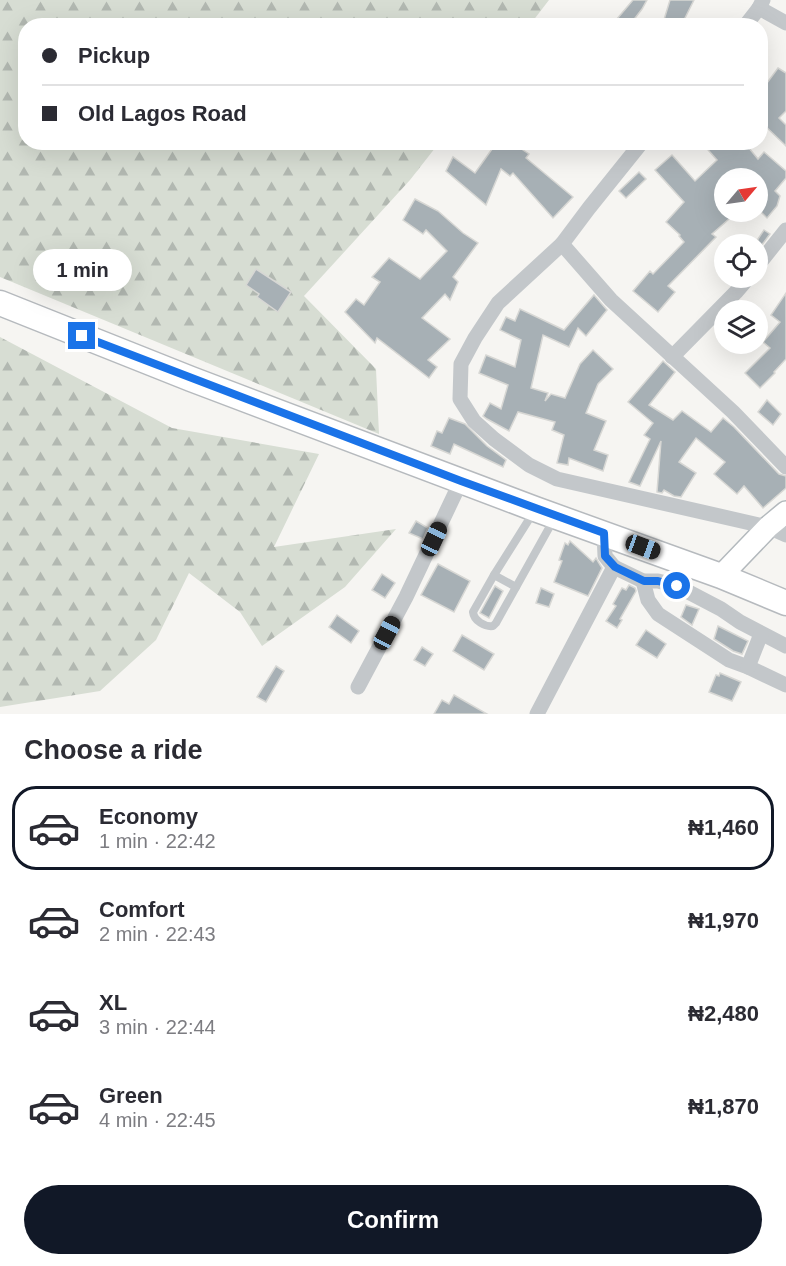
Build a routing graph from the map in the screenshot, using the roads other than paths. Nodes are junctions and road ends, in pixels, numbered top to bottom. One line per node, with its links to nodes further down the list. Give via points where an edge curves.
1 (761, 2): 2 (street); 3 (street)
2 (750, 18)
3 (786, 23)
4 (636, 150): 6 (street)
5 (786, 230): 7 (street)
6 (562, 244): 10 (street, via 611,300); 15 (street, via 498,303 461,364 460,399 474,421 529,465 557,479)
7 (768, 252)
8 (739, 288): 10 (street)
9 (0, 303): 12 (main road)
10 (672, 357): 11 (street)
11 (786, 466)
12 (461, 481): 14 (main road); 27 (street)
13 (786, 512): 15 (street)
14 (546, 513): 16 (main road); 18 (lane); 21 (lane)
15 (777, 531): 19 (street)
16 (604, 533): 17 (street, via 605,556); 19 (main road)
17 (615, 567): 20 (street); 28 (street)
18 (494, 575): 21 (lane); 21 (lane, via 473,612 487,626 496,623)
19 (721, 576): 22 (main road)
20 (644, 581): 23 (street, via 677,586); 25 (street, via 648,600 658,614 729,660)
21 (516, 587)
22 (786, 603)
23 (761, 634): 24 (street); 25 (street)
24 (786, 646)
25 (748, 667): 26 (street)
26 (786, 685)
27 (358, 687)
28 (537, 714)

